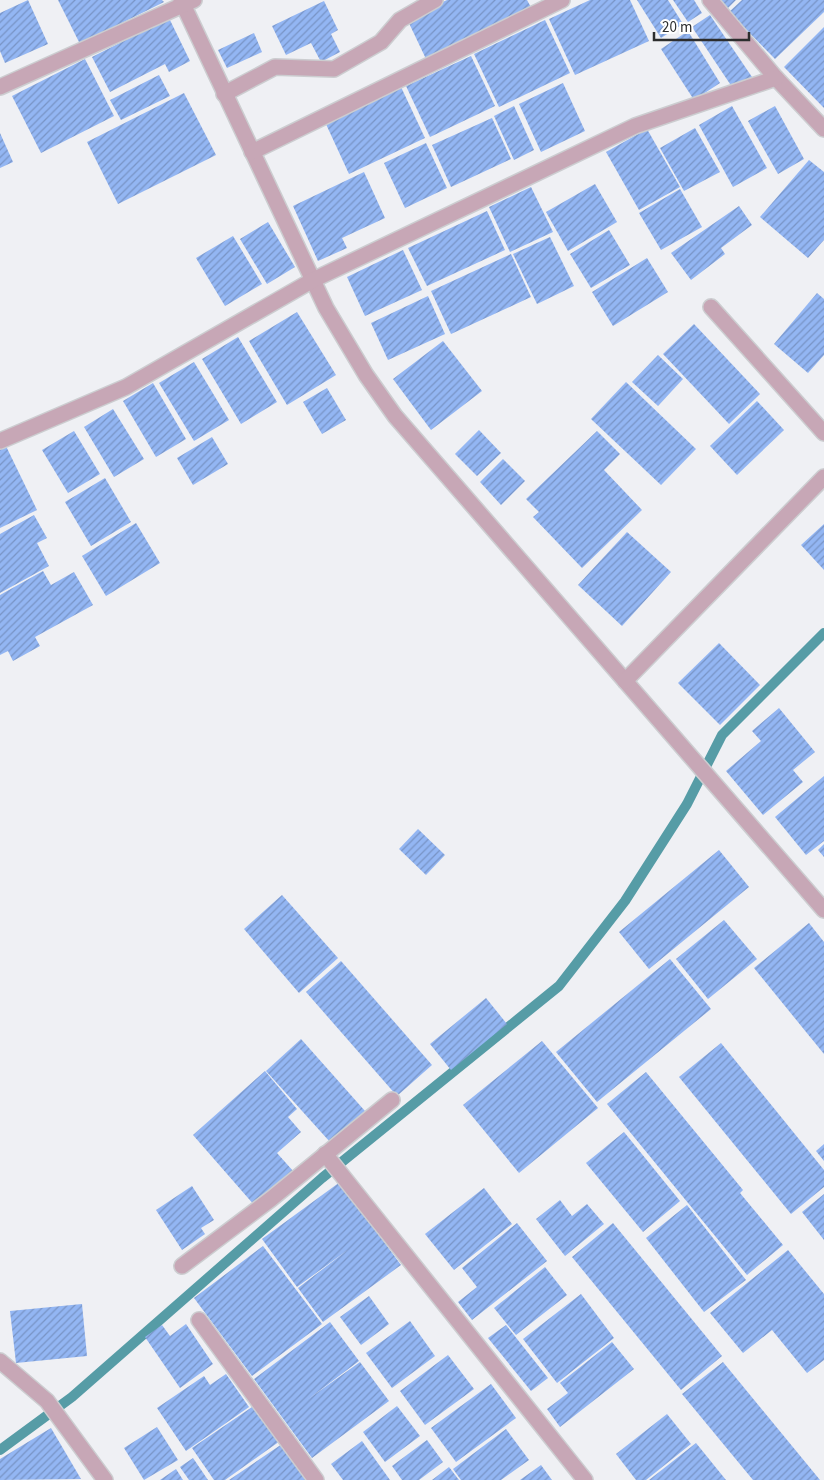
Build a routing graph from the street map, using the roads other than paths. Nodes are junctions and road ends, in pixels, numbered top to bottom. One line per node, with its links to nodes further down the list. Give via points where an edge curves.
1 (435, 0): 7 (street, via 400,20 382,42 334,69 275,67)
2 (562, 0): 9 (street)
3 (710, 0): 5 (street)
4 (186, 2): 6 (street); 7 (street)
5 (776, 78): 8 (street); 10 (street, via 635,126)
6 (0, 87)
7 (224, 94): 9 (street)
8 (824, 129)
9 (252, 152): 10 (street)
10 (313, 280): 13 (street, via 126,387); 15 (street, via 366,375 395,416)
11 (711, 307): 12 (street)
12 (824, 433)
13 (0, 441)
14 (824, 478): 15 (street)
15 (625, 681): 16 (street)
16 (824, 910)
17 (392, 1100): 18 (street)
18 (325, 1154): 19 (street, via 272,1199); 24 (street)
19 (182, 1266)
20 (199, 1320): 23 (street)
21 (0, 1361): 22 (street, via 47,1401)
22 (105, 1480)
23 (316, 1480)
24 (585, 1480)

